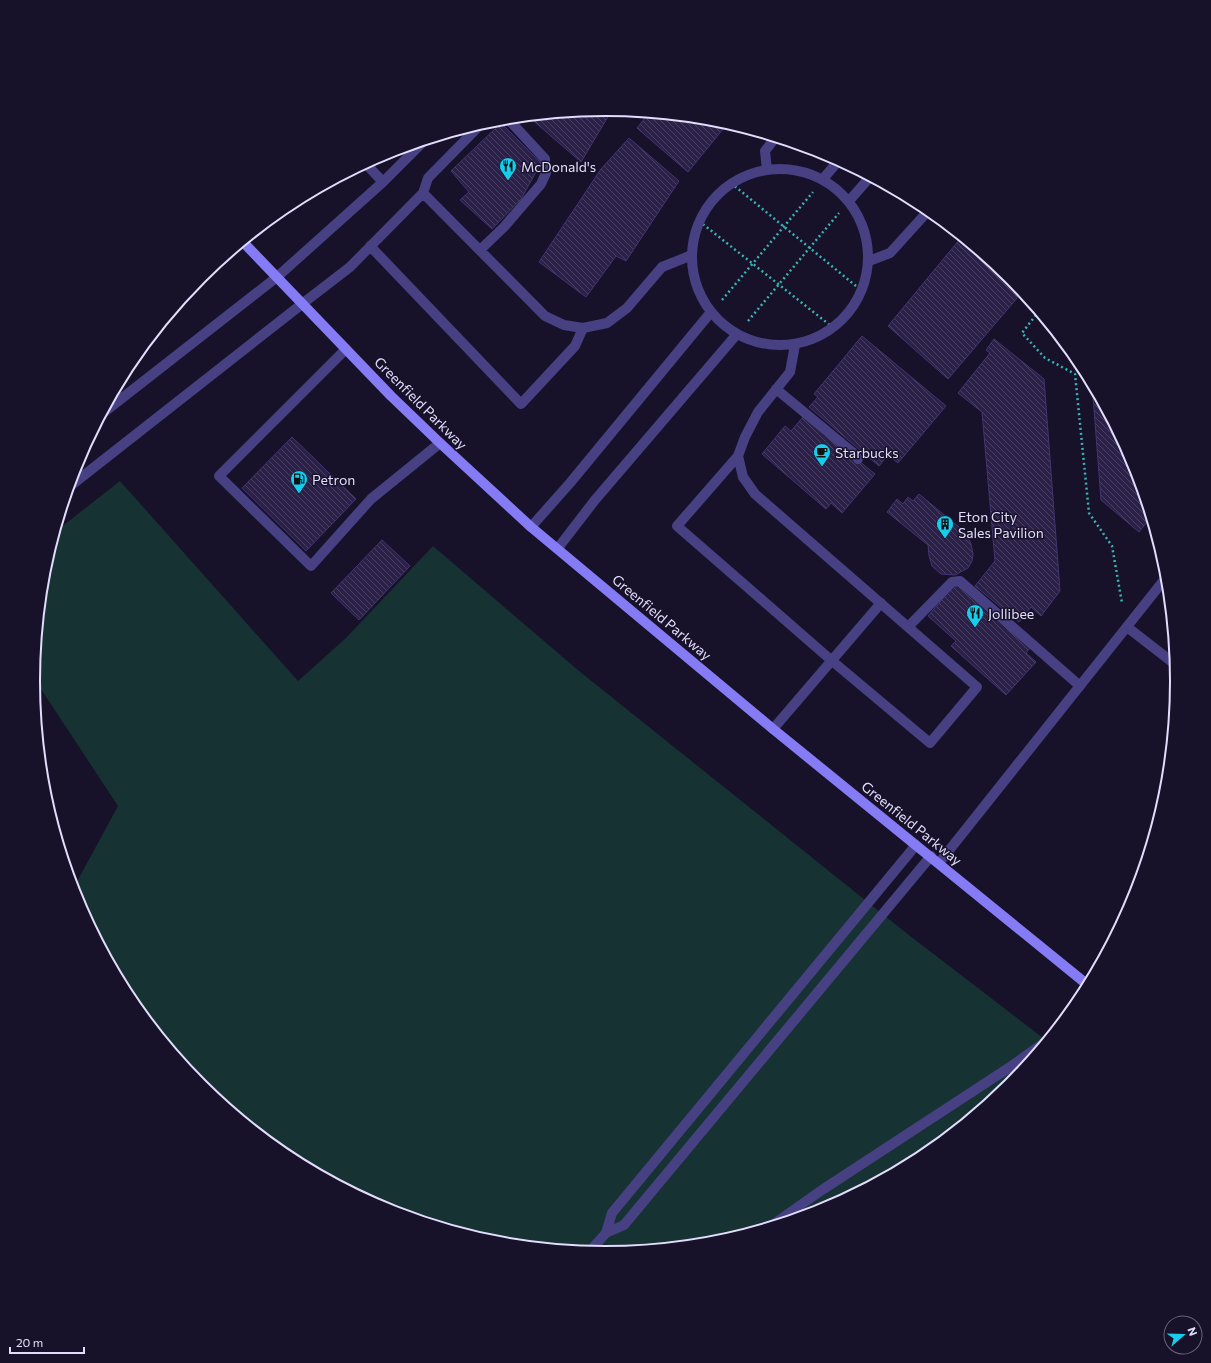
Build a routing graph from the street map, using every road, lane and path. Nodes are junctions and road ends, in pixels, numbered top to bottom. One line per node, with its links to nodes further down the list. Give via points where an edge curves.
1 (513, 124): 20 (street, via 545,159 546,173 541,184 504,227)
2 (473, 132): 12 (street, via 428,178)
3 (772, 141): 7 (street, via 765,151)
4 (416, 149): 10 (street)
5 (835, 165): 8 (street)
6 (369, 168): 10 (street)
7 (767, 170): 8 (street, via 784,168); 11 (street, via 750,174)
8 (823, 179): 13 (street); 16 (path)
9 (867, 180): 13 (street)
10 (382, 182): 24 (street)
11 (731, 183): 15 (street); 16 (path)
12 (423, 193): 18 (street); 20 (street)
13 (849, 201): 19 (path); 22 (street, via 864,227)
14 (925, 215): 22 (street, via 890,253)
15 (699, 221): 21 (street, via 692,240); 23 (path)
16 (784, 226): 19 (path); 23 (path)
17 (246, 245): 24 (main road, Greenfield Parkway)
18 (370, 246): 27 (street, via 350,267); 31 (street, via 521,404 575,346)
19 (810, 248): 25 (path); 26 (path)
20 (480, 250): 31 (street, via 545,316 564,325)
21 (692, 255): 28 (street, via 698,288); 31 (street, via 662,267 627,308 607,324)
22 (869, 261): 26 (street)
23 (752, 263): 25 (path); 28 (path)
24 (277, 277): 27 (main road, Greenfield Parkway); 36 (street)
25 (779, 284): 30 (path); 32 (path)
26 (862, 290): 30 (street)
27 (302, 304): 34 (main road, Greenfield Parkway); 40 (street)
28 (712, 312): 32 (street); 41 (street)
29 (1036, 315): 46 (path, via 1022,333 1045,358 1075,374 1089,513 1112,546)
30 (831, 326): 33 (street, via 810,341)
31 (583, 328)
32 (738, 334): 33 (street, via 760,344); 42 (street, via 595,500)
33 (795, 345): 35 (street, via 790,372)
34 (346, 349): 37 (main road, Greenfield Parkway); 37 (street, via 219,476 311,566 371,499)
35 (776, 389): 38 (street, via 758,412); 39 (street)
36 (111, 408)
37 (440, 443): 41 (main road, Greenfield Parkway)
38 (738, 456): 44 (street, via 743,477 755,494); 47 (street, via 677,526)
39 (858, 459)
40 (77, 481)
41 (531, 527): 42 (main road, Greenfield Parkway)
42 (558, 548): 50 (main road, Greenfield Parkway)
43 (1162, 583): 46 (street)
44 (881, 603): 45 (street); 47 (street)
45 (908, 627): 47 (street, via 977,687 930,743); 49 (street, via 952,582 960,581)
46 (1127, 627): 48 (street); 49 (street)
47 (831, 660): 50 (street)
48 (1170, 661)
49 (1080, 686): 52 (street)
50 (773, 729): 51 (main road, Greenfield Parkway)
51 (916, 845): 52 (main road, Greenfield Parkway); 56 (street, via 612,1212)
52 (935, 860): 53 (main road, Greenfield Parkway); 56 (street, via 624,1225)
53 (1084, 982)
54 (1035, 1049): 55 (street)
55 (781, 1219)
56 (606, 1233): 57 (street)
57 (594, 1247)

